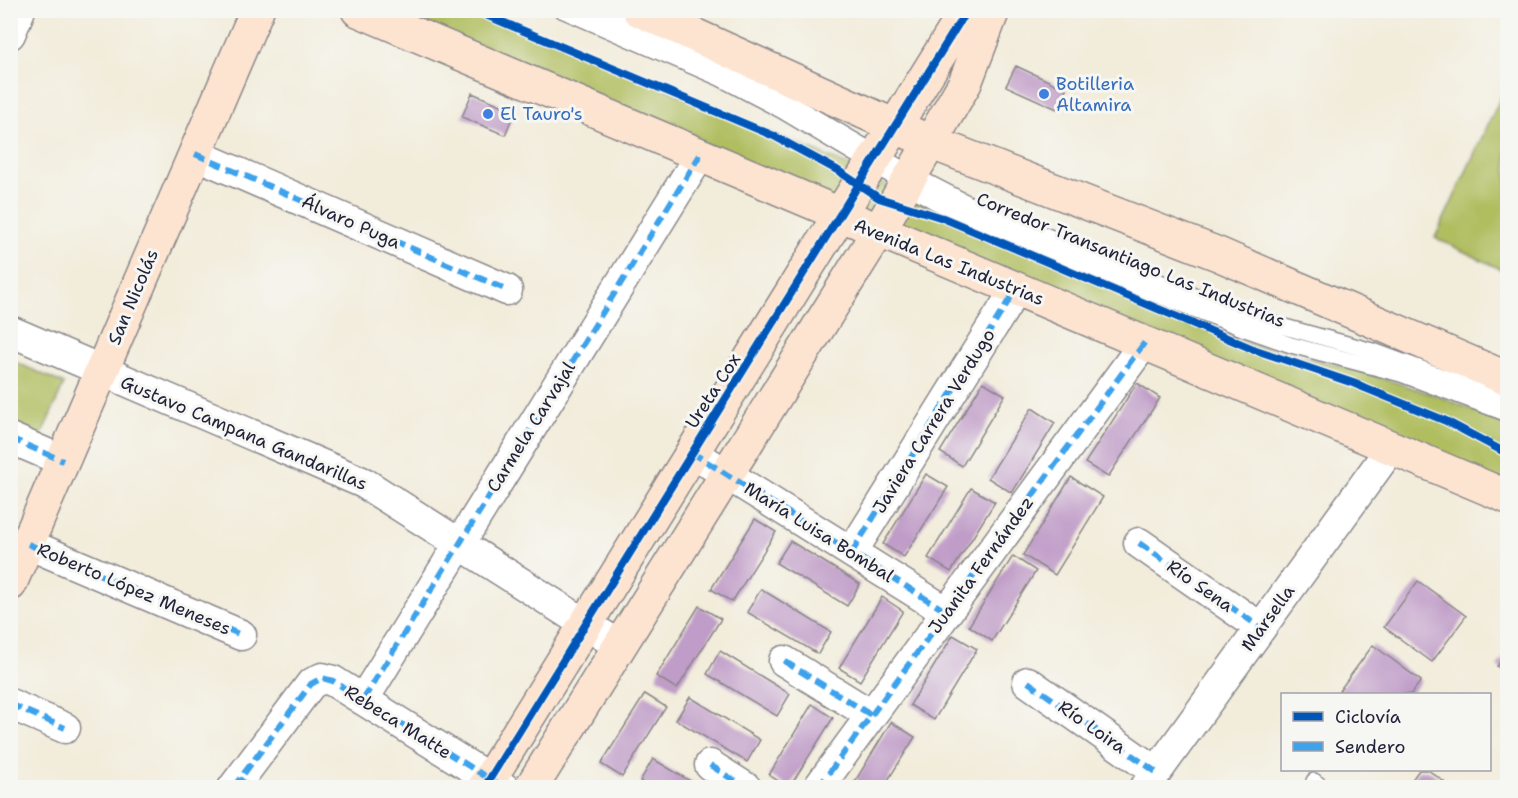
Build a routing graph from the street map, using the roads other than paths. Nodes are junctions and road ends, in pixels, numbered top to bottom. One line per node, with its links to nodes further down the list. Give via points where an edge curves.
1 (20, 10): 9 (street)
2 (257, 10): 12 (street, San Nicolás)
3 (358, 10): 13 (street, Avenida Las Industrias)
4 (562, 10): 14 (lane, Corredor Transantiago Las Industrias, via 730,83)
5 (593, 10): 14 (lane, Corredor Transantiago Las Industrias, via 749,79)
6 (639, 10): 10 (street)
7 (967, 10): 10 (street, Ureta Cox)
8 (993, 10): 11 (street, via 964,83)
9 (10, 34)
10 (895, 125): 11 (street); 14 (street, Ureta Cox)
11 (930, 142): 15 (street); 23 (street, via 1229,259)
12 (195, 154): 19 (street, Álvaro Puga); 22 (street, San Nicolás)
13 (700, 155): 16 (street, Avenida Las Industrias); 34 (street, Carmela Carvajal)
14 (874, 160): 15 (lane, Corredor Transantiago Las Industrias); 16 (street, Ureta Cox)
15 (908, 179): 17 (street); 24 (lane, Corredor Transantiago Las Industrias, via 1241,315 1376,352); 25 (lane, Corredor Transantiago Las Industrias, via 975,220 1048,252 1245,329 1413,378)
16 (841, 217): 17 (street, Avenida Las Industrias); 28 (street, Ureta Cox)
17 (878, 232): 18 (street, Avenida Las Industrias); 30 (street)
18 (1016, 289): 21 (street, Avenida Las Industrias); 35 (street, Javiera Carrera Verdugo)
19 (507, 290)
20 (10, 331): 22 (street, Gustavo Campana Gandarillas)
21 (1145, 342): 27 (street, Avenida Las Industrias); 37 (street, Juanita Fernández)
22 (102, 371): 29 (street, San Nicolás); 34 (street, Gustavo Campana Gandarillas, via 364,483)
23 (1508, 379)
24 (1508, 401)
25 (1508, 414)
26 (10, 438): 29 (street)
27 (1390, 448): 31 (street, Avenida Las Industrias); 39 (street, Marsella)
28 (691, 452): 30 (street, María Luisa Bombal); 38 (street, Ureta Cox)
29 (63, 461): 33 (street, San Nicolás)
30 (728, 474): 35 (street, María Luisa Bombal); 41 (street)
31 (1508, 497)
32 (1139, 543): 39 (street, Río Sena)
33 (28, 544): 36 (street, San Nicolás); 40 (street, Roberto López Meneses)
34 (459, 544): 38 (street, Gustavo Campana Gandarillas); 44 (street, Carmela Carvajal)
35 (852, 552): 37 (street, María Luisa Bombal)
36 (10, 584)
37 (947, 612): 46 (street, Juanita Fernández)
38 (585, 624): 41 (street, Gustavo Campana Gandarillas); 50 (street, Ureta Cox)
39 (1261, 628): 49 (street, Marsella)
40 (241, 634)
41 (620, 646): 52 (street)
42 (784, 661): 46 (street)
43 (1028, 682): 49 (street, Río Loira)
44 (363, 700): 50 (street, Rebeca Matte); 51 (street, Rebeca Matte, via 333,681 322,678 311,684)
45 (10, 704): 47 (street)
46 (872, 715): 54 (street, Juanita Fernández)
47 (65, 728)
48 (710, 765): 53 (street)
49 (1151, 780)
50 (492, 784)
51 (241, 785)
52 (531, 788)
53 (746, 788)
54 (818, 788)

